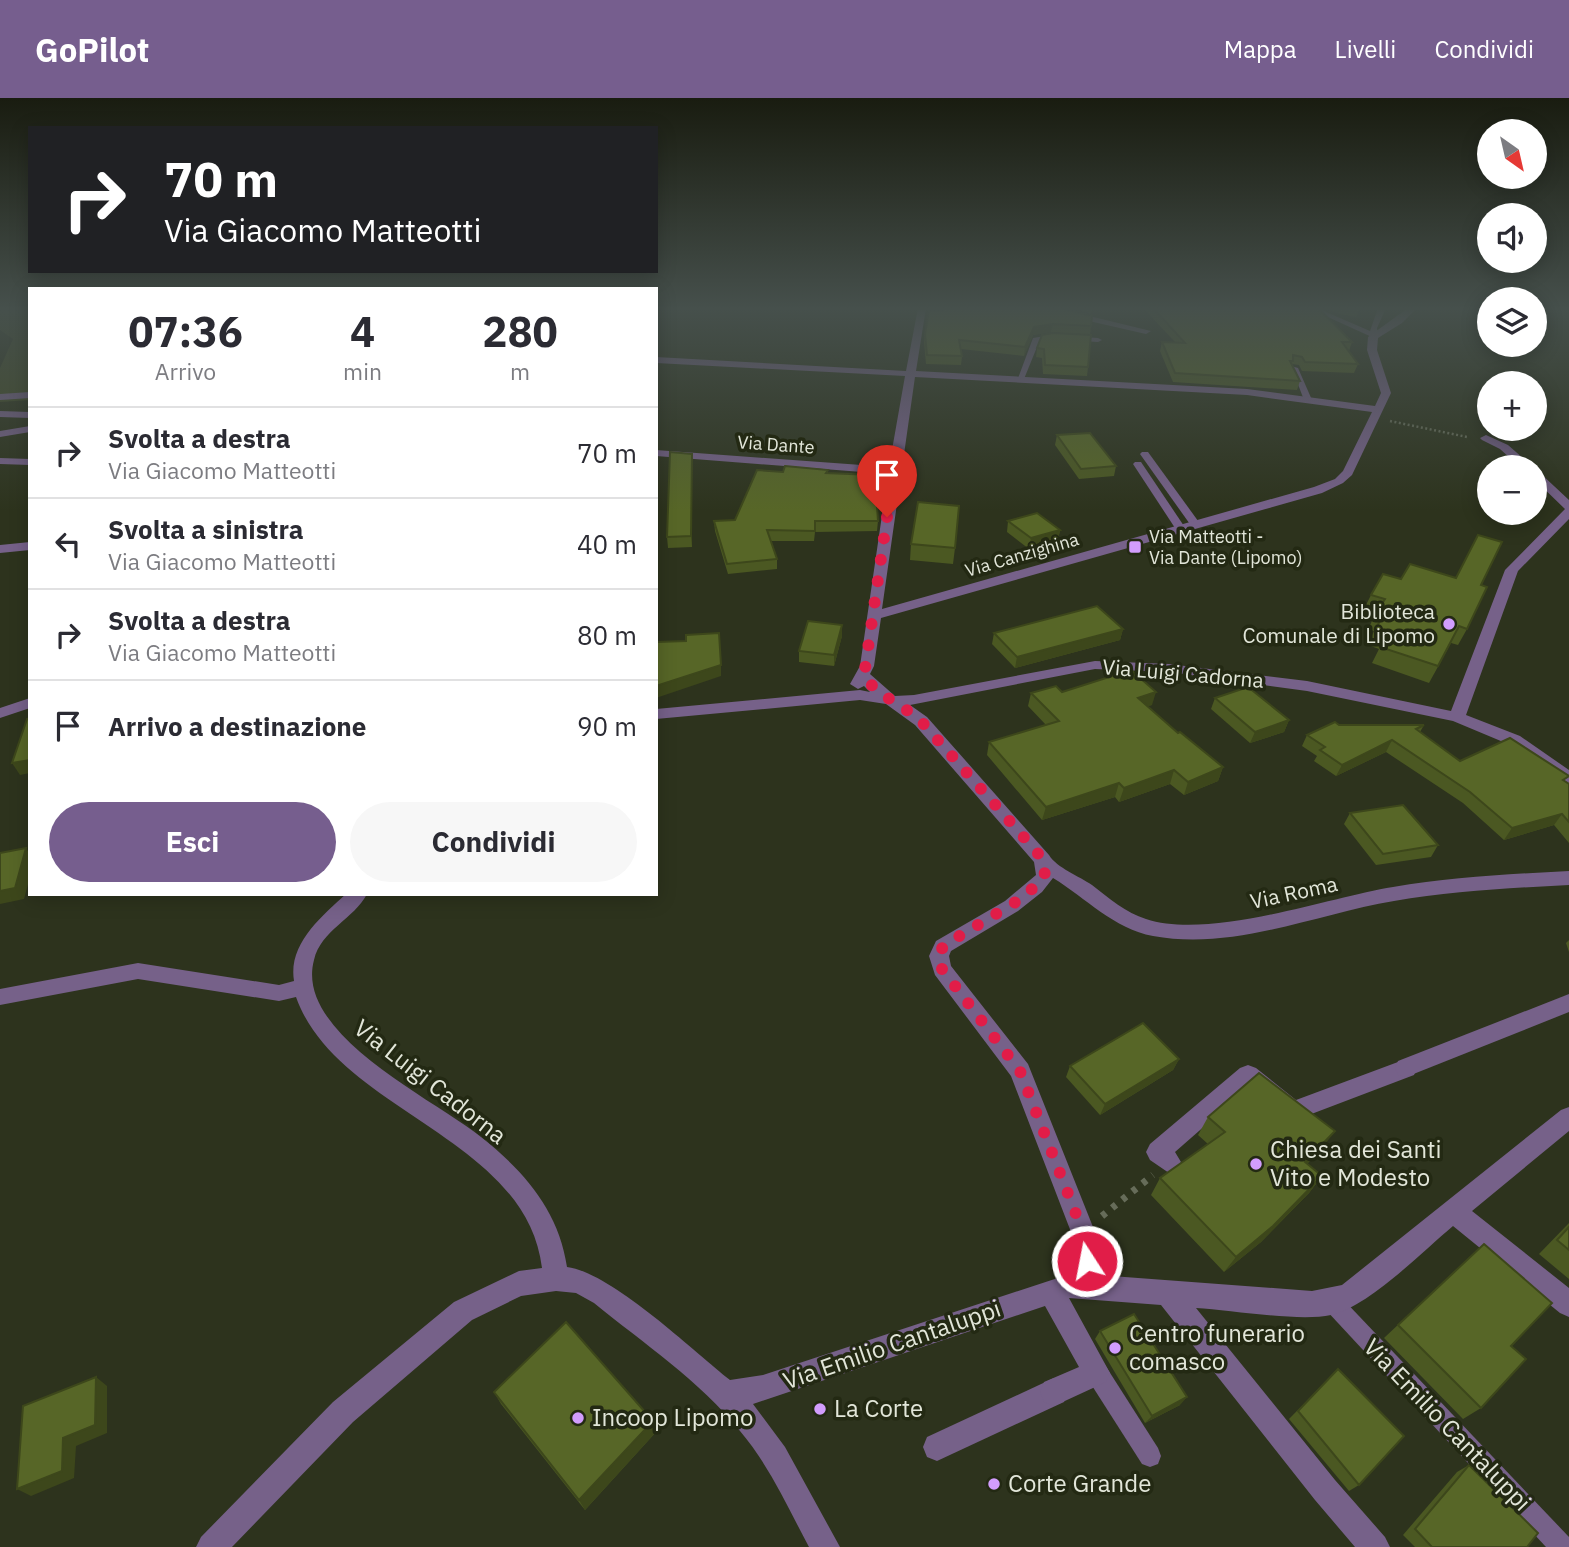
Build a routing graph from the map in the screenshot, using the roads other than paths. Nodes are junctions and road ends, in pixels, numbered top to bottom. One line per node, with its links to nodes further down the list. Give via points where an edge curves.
1 (911, 376): 22 (street)
2 (959, 376): 6 (street)
3 (1021, 376): 6 (lane)
4 (1297, 376): 9 (lane)
5 (1380, 376): 11 (street, Via Canzighina, via 1386,393)
6 (1020, 379): 9 (street, via 1247,392)
7 (28, 395): 8 (street)
8 (0, 397)
9 (1308, 400): 11 (street)
10 (0, 414): 12 (street)
11 (1378, 414): 25 (street, Via Canzighina, via 1348,473 1339,481)
12 (28, 415)
13 (28, 429): 14 (lane)
14 (0, 435)
15 (1492, 441): 18 (street)
16 (658, 453): 22 (street, Via Dante)
17 (1144, 454): 25 (lane)
18 (1513, 455)
19 (0, 461): 20 (lane)
20 (28, 462)
21 (1138, 464): 26 (lane)
22 (894, 471): 29 (street)
23 (1547, 486): 24 (street)
24 (1569, 509): 36 (street, via 1512,570)
25 (1196, 524): 26 (street, Via Canzighina)
26 (1181, 528): 29 (street, Via Canzighina)
27 (28, 546): 28 (street)
28 (0, 549)
29 (873, 616): 30 (street)
30 (864, 676): 31 (street); 32 (street)
31 (846, 697): 32 (street, Via Luigi Cadorna); 35 (street, Via Luigi Cadorna)
32 (887, 699): 36 (street, Via Luigi Cadorna, via 915,700 1108,664 1307,686); 38 (street, via 921,721 1036,851)
33 (28, 704): 34 (street)
34 (0, 713)
35 (658, 714)
36 (1457, 717): 37 (street, Via Luigi Cadorna, via 1523,745)
37 (1569, 778)
38 (1044, 866): 39 (street, Via Roma, via 1073,879 1134,924 1153,929 1252,926 1393,894); 48 (street, via 1045,876 1032,891 943,946 939,957 942,969 1020,1071 1083,1232)
39 (1569, 878)
40 (356, 896): 41 (street, Via Luigi Cadorna, via 326,924 311,946 302,968)
41 (304, 987): 42 (street, via 279,993 138,971); 47 (street, Via Luigi Cadorna, via 317,1023 338,1045 474,1145 540,1216 550,1237)
42 (0, 997)
43 (1569, 1003): 45 (street, via 1293,1111 1248,1075 1158,1152)
44 (1569, 1118): 46 (street, Via Emilio Cantaluppi)
45 (1169, 1162)
46 (1453, 1211): 51 (street, Via Emilio Cantaluppi, via 1351,1294); 52 (street)
47 (556, 1278): 54 (street, via 579,1281 603,1294); 57 (street, via 519,1284 463,1311 343,1412)
48 (1084, 1285): 49 (street, Via Emilio Cantaluppi); 50 (street, Via Emilio Cantaluppi)
49 (1051, 1291): 53 (street); 54 (street, Via Emilio Cantaluppi, via 763,1389)
50 (1166, 1291): 51 (street, Via Emilio Cantaluppi); 59 (street)
51 (1332, 1302): 60 (lane, Via Emilio Cantaluppi)
52 (1569, 1304)
53 (1097, 1373): 55 (street); 56 (lane)
54 (726, 1394): 58 (street, via 775,1457)
55 (937, 1447)
56 (1150, 1456)
57 (211, 1547)
58 (825, 1547)
59 (1375, 1547)
60 (1562, 1547)

